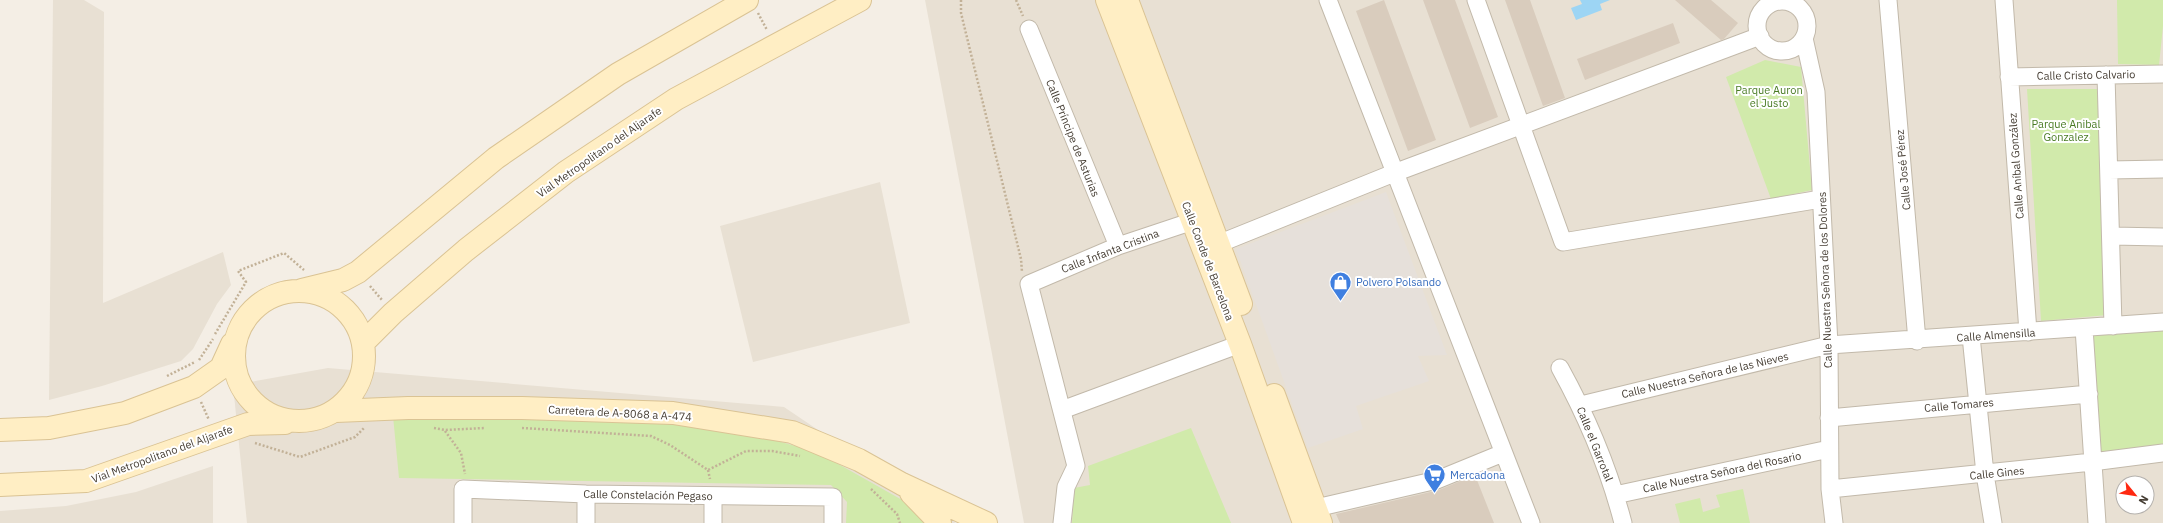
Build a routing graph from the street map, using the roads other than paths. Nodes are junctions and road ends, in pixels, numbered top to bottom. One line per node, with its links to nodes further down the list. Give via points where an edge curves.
1 (747, 0): 28 (main road, Vial Metropolitano del Aljarafe, via 618,74 496,158 358,272 343,280)
2 (860, 0): 37 (main road, Vial Metropolitano del Aljarafe, via 676,99 566,172 466,250 393,313)
3 (1107, 0): 23 (main road, Calle Conde de Barcelona)
4 (1128, 0): 26 (main road, Calle Conde de Barcelona)
5 (1476, 0): 18 (street)
6 (1808, 0): 10 (street)
7 (1888, 0): 36 (street, Calle José Pérez)
8 (2004, 0): 17 (street, Calle Aníbal González)
9 (1334, 2): 21 (street)
10 (1790, 3): 11 (street, via 1780,1); 14 (street, via 1802,10 1806,17)
11 (1760, 4): 13 (street)
12 (1028, 29): 27 (street, Calle Príncipe de Asturias)
13 (1760, 36): 14 (street, via 1766,45 1782,51 1797,46); 18 (street)
14 (1804, 38): 22 (street, Calle Nuestra Señora de los Dolores, via 1816,92)
15 (2163, 74): 16 (street, Calle Cristo Calvario)
16 (2106, 75): 17 (street, Calle Cristo Calvario); 20 (street)
17 (2009, 77): 34 (street, Calle Aníbal González)
18 (1522, 126): 21 (street); 22 (street, via 1563,242)
19 (2163, 169): 20 (street)
20 (2109, 170): 24 (street)
21 (1394, 173): 26 (street); 52 (street)
22 (1821, 199): 39 (street, Calle Nuestra Señora de los Dolores)
23 (1192, 221): 27 (street, Calle Infanta Cristina); 38 (main road, Calle Conde de Barcelona)
24 (2112, 236): 25 (street); 30 (street)
25 (2163, 237)
26 (1218, 244): 62 (main road, Calle Conde de Barcelona)
27 (1118, 246): 46 (street, Calle Infanta Cristina, via 1025,279)
28 (302, 290): 33 (main road, Vial Metropolitano del Aljarafe, via 279,293 256,306); 37 (main road, Vial Metropolitano del Aljarafe, via 319,293 339,304 358,326)
29 (2163, 322): 30 (street, Calle Almensilla); 32 (street)
30 (2113, 326): 31 (street, Calle Almensilla)
31 (2084, 328): 34 (street, Calle Almensilla); 42 (street)
32 (2163, 328)
33 (238, 332): 49 (main road, Vial Metropolitano del Aljarafe, via 233,355 234,369 242,390 250,401 269,415); 50 (main road, Vial Metropolitano del Aljarafe, via 221,368 194,387 125,414 49,428)
34 (2028, 332): 35 (street, Calle Almensilla)
35 (1971, 336): 36 (street, Calle Almensilla); 43 (street)
36 (1918, 341): 39 (street, Calle Almensilla)
37 (364, 342): 41 (main road, Vial Metropolitano del Aljarafe, via 365,365)
38 (1240, 344): 46 (street); 62 (main road, Calle Conde de Barcelona)
39 (1829, 345): 44 (street, Calle Nuestra Señora de las Nieves); 48 (street, Calle Nuestra Señora de los Dolores)
40 (1560, 368): 44 (street, Calle el Garrotal)
41 (358, 387): 45 (main road); 47 (main road, Vial Metropolitano del Aljarafe)
42 (2089, 394): 43 (street, Calle Tomares); 54 (street)
43 (1978, 403): 48 (street, Calle Tomares); 55 (street)
44 (1580, 405): 60 (street, Calle el Garrotal)
45 (397, 410): 47 (main road, Carretera de A-8068 a A-474); 56 (main road, Carretera de A-8068 a A-474, via 522,408 673,413 792,432 859,460)
46 (1062, 410): 70 (street, via 1076,466 1066,487)
47 (336, 411): 49 (main road, Vial Metropolitano del Aljarafe, via 322,418)
48 (1829, 418): 51 (street, Calle Nuestra Señora de los Dolores)
49 (300, 422): 57 (main road, Vial Metropolitano del Aljarafe, via 248,424 86,481)
50 (0, 430)
51 (1829, 449): 58 (street, Calle Nuestra Señora de los Dolores); 60 (street, Calle Nuestra Señora del Rosario)
52 (1503, 453): 62 (street, via 1437,480); 71 (street)
53 (2163, 453): 54 (street, Calle Gines)
54 (2092, 462): 55 (street, Calle Gines); 75 (street)
55 (1985, 474): 58 (street, Calle Gines); 74 (street)
56 (902, 484): 67 (main road, Carretera de A-8068 a A-474); 69 (main road, Carretera de A-8068 a A-474)
57 (0, 485)
58 (1830, 489): 73 (street, Calle Nuestra Señora de los Dolores)
59 (586, 494): 61 (street, Calle Constelación Pegaso); 63 (street, Calle Constelación Pegaso, via 463,489); 64 (street)
60 (1615, 495): 72 (street, Calle el Garrotal)
61 (713, 496): 65 (street); 66 (street, Calle Constelación Pegaso, via 833,497)
62 (1314, 518)
63 (463, 523)
64 (586, 523)
65 (713, 523)
66 (833, 523)
67 (940, 523)
68 (979, 523): 69 (main road)
69 (986, 523)
70 (1062, 523)
71 (1531, 523)
72 (1623, 523)
73 (1834, 523)
74 (1993, 523)
75 (2097, 523)

